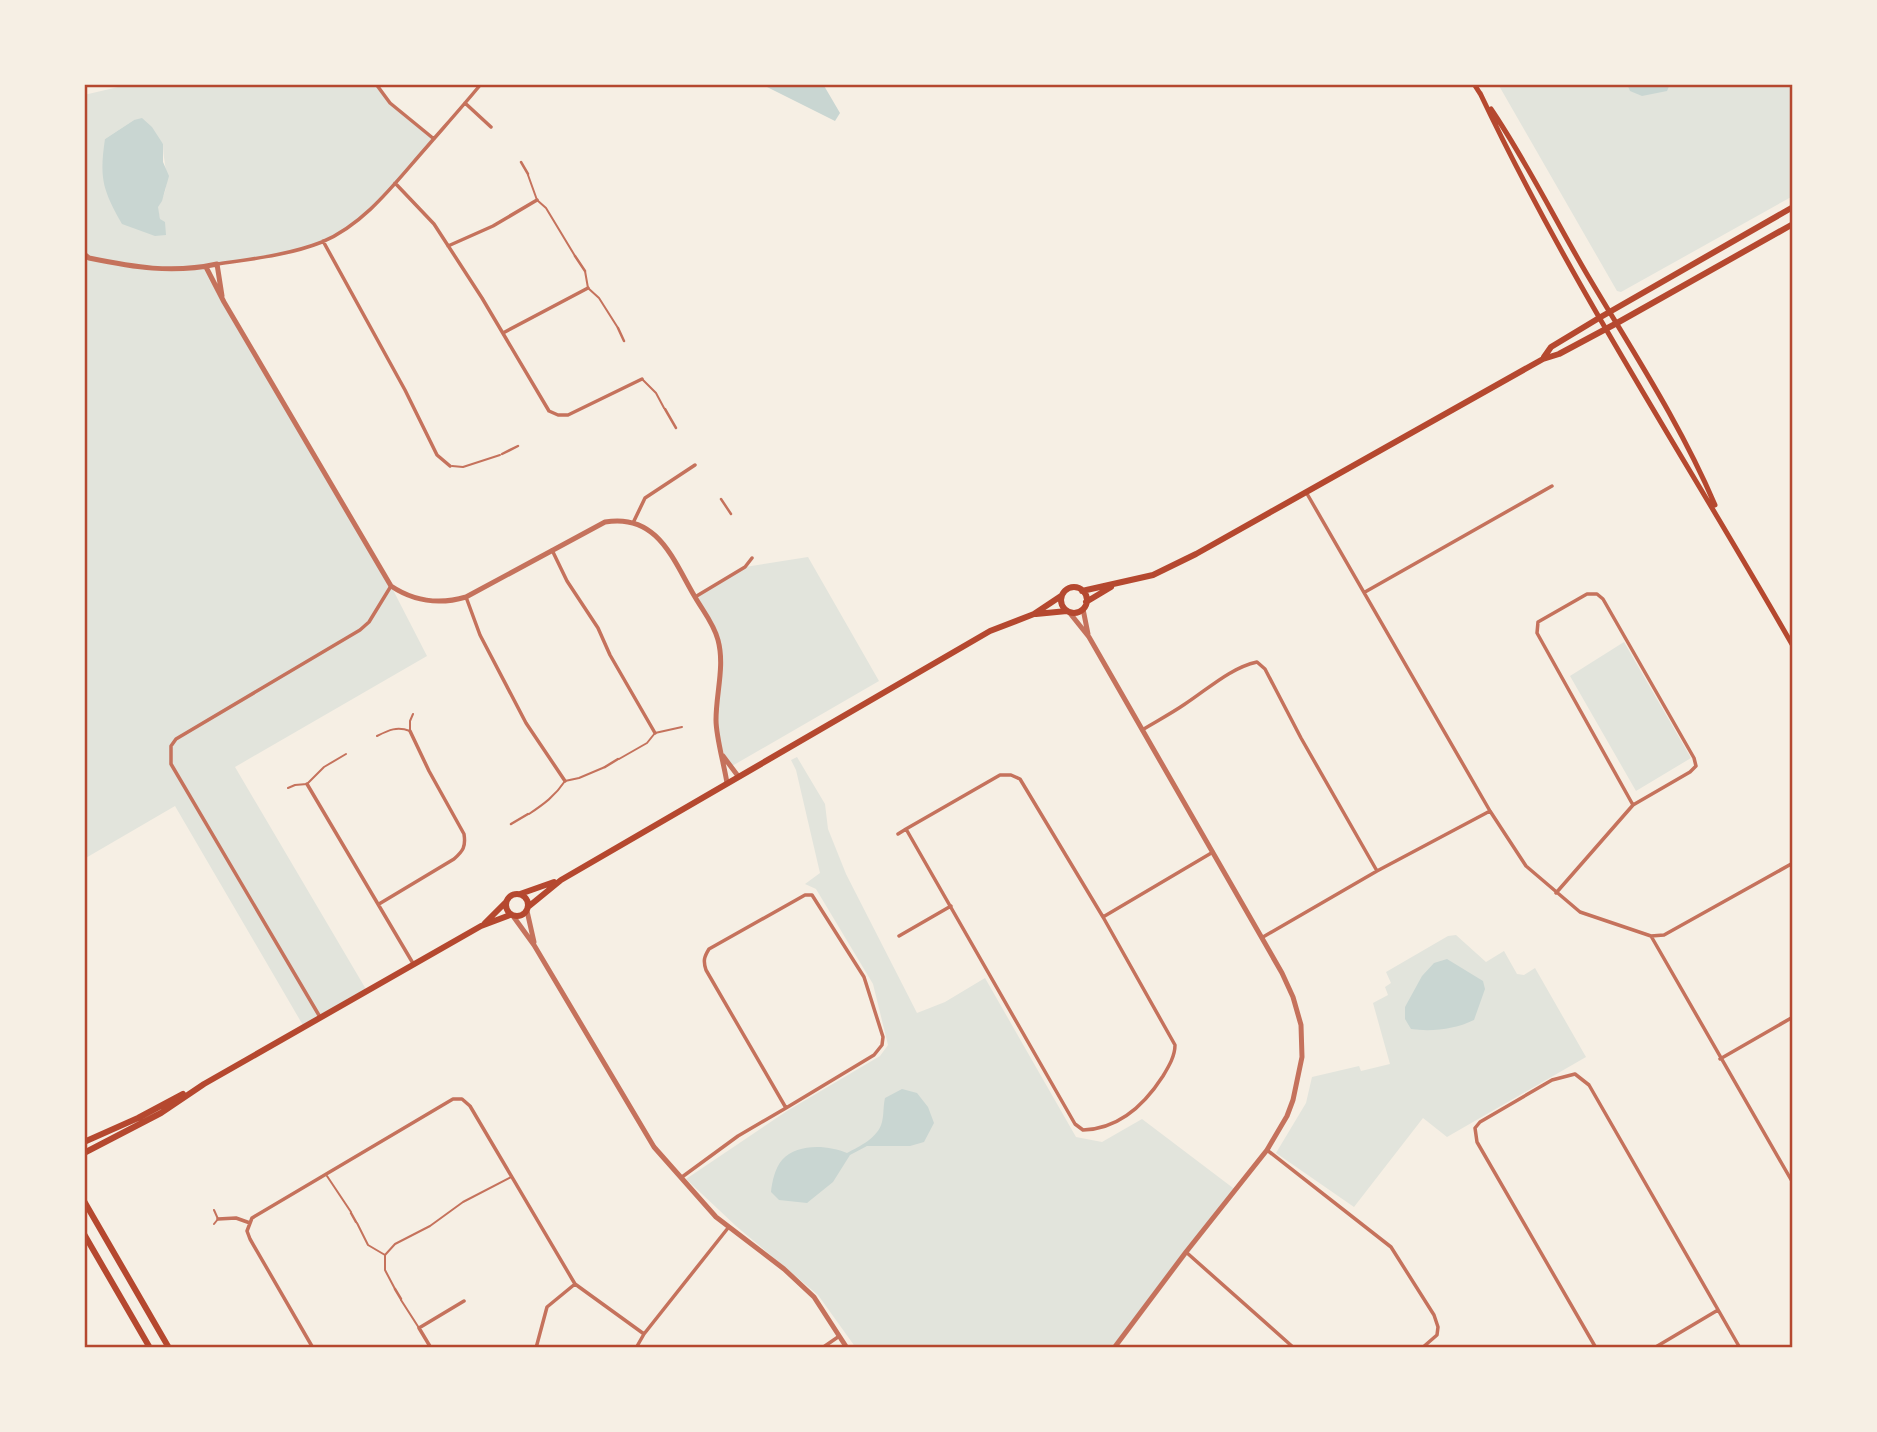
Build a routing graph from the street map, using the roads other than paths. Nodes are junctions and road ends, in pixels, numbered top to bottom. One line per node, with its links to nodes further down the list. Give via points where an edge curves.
1 (376, 84): 7 (street, via 390,103)
2 (481, 84): 5 (street)
3 (1474, 84): 4 (main road)
4 (1480, 93): 23 (main road, via 1516,146); 24 (main road)
5 (465, 103): 6 (street); 7 (street)
6 (491, 127)
7 (434, 139): 10 (street)
8 (521, 162): 9 (street)
9 (528, 174): 11 (lane)
10 (395, 183): 14 (street, via 364,215); 15 (street, via 424,211)
11 (537, 200): 15 (street); 16 (lane, via 547,208)
12 (1793, 207): 23 (main road)
13 (1793, 224): 25 (main road)
14 (323, 241): 18 (street); 37 (street, via 437,455)
15 (448, 246): 28 (street)
16 (575, 256): 20 (street)
17 (86, 257): 19 (street, via 137,268)
18 (217, 264): 19 (street); 22 (street)
19 (206, 267): 22 (street)
20 (585, 271): 21 (lane)
21 (589, 288): 26 (lane); 28 (street)
22 (224, 302): 47 (street)
23 (1610, 312): 24 (main road); 25 (main road)
24 (1599, 318): 27 (main road); 30 (main road, via 1551,347)
25 (1617, 323): 27 (main road); 42 (main road, via 1671,412)
26 (618, 328): 29 (street)
27 (1606, 329): 30 (main road); 42 (main road)
28 (503, 333): 31 (street, via 544,405 558,415 568,415)
29 (624, 341)
30 (1543, 359): 39 (main road)
31 (642, 379): 32 (lane)
32 (665, 409): 33 (street)
33 (676, 428)
34 (518, 446): 35 (street)
35 (502, 454): 37 (lane, via 463,467)
36 (695, 465): 43 (street, via 645,498)
37 (450, 466)
38 (1552, 486): 49 (street)
39 (1306, 492): 46 (main road, via 1172,567); 49 (street)
40 (721, 499): 41 (street)
41 (731, 514)
42 (1720, 518): 57 (main road)
43 (632, 523): 44 (street, via 605,522); 52 (street, via 662,541)
44 (552, 550): 51 (street); 62 (street)
45 (752, 558): 52 (street)
46 (1119, 583): 48 (main road); 53 (main road)
47 (391, 586): 51 (street, via 433,602); 97 (street, via 360,630 171,746 171,764)
48 (1082, 591): 50 (main road, via 1070,588); 53 (main road)
49 (1365, 592): 74 (street)
50 (1061, 596): 54 (main road); 55 (main road)
51 (466, 597): 69 (street, via 526,723)
52 (695, 597): 65 (street, via 713,627 719,649 716,722)
53 (1085, 605): 54 (main road, via 1076,613); 56 (street)
54 (1068, 612): 55 (main road); 56 (street)
55 (1034, 614): 68 (main road, via 990,631)
56 (1089, 637): 60 (street)
57 (1793, 646)
58 (414, 714): 61 (lane)
59 (682, 727): 62 (lane)
60 (1142, 730): 79 (street); 81 (street, via 1224,677 1257,662)
61 (410, 732): 63 (lane, via 401,728); 86 (street, via 466,845 454,859)
62 (655, 733): 66 (lane, via 647,743)
63 (377, 736)
64 (346, 754): 71 (lane)
65 (723, 756): 68 (street); 70 (street)
66 (618, 759): 67 (street)
67 (605, 767): 69 (lane)
68 (738, 776): 70 (main road)
69 (565, 781): 75 (lane, via 547,802)
70 (727, 783): 82 (main road)
71 (307, 784): 72 (lane); 86 (street)
72 (288, 788)
73 (1633, 805): 73 (street, via 1537,633 1538,622 1587,594 1603,599 1696,766); 83 (street)
74 (1490, 811): 81 (street); 83 (street, via 1526,866)
75 (528, 814): 76 (street)
76 (511, 824)
77 (906, 829): 78 (street); 87 (street); 90 (street, via 1000,775 1020,779)
78 (898, 834)
79 (1213, 852): 90 (street); 94 (street)
80 (1793, 863): 93 (street, via 1664,935)
81 (1377, 870): 94 (street)
82 (561, 880): 84 (main road); 88 (main road)
83 (1556, 892): 93 (street, via 1580,912)
84 (520, 894): 85 (main road, via 511,895); 88 (main road, via 527,899)
85 (506, 902): 89 (main road); 91 (main road)
86 (379, 904): 96 (street)
87 (951, 906): 90 (street, via 1075,1124 1083,1129 1106,1127 1139,1107 1175,1051); 92 (street)
88 (528, 909): 89 (main road, via 521,916); 95 (street)
89 (512, 915): 91 (main road); 95 (street)
90 (1103, 917)
91 (481, 926): 96 (main road)
92 (898, 936)
93 (1651, 936): 99 (street)
94 (1263, 937): 103 (street, via 1293,997 1301,1025 1302,1057 1287,1116)
95 (534, 945): 107 (street, via 654,1147)
96 (414, 965): 97 (main road)
97 (320, 1017): 100 (main road)
98 (1793, 1017): 99 (street)
99 (1720, 1059): 108 (street)
100 (204, 1084): 102 (main road); 104 (main road, via 155,1117)
101 (786, 1108): 101 (street, via 703,962 709,949 812,895 864,977 883,1037 874,1055); 107 (street, via 738,1136)
102 (84, 1142)
103 (1267, 1150): 118 (street); 138 (street, via 1391,1247 1438,1327 1437,1335)
104 (84, 1153)
105 (326, 1175): 106 (street, via 453,1099 462,1099); 111 (lane); 114 (street, via 258,1213)
106 (512, 1177): 119 (lane, via 463,1202); 120 (street)
107 (681, 1179): 116 (street)
108 (1793, 1183)
109 (84, 1201): 129 (main road)
110 (214, 1210): 112 (lane)
111 (351, 1213): 113 (street)
112 (218, 1219): 114 (street); 115 (lane)
113 (356, 1222): 119 (lane, via 368,1245)
114 (250, 1223): 130 (street, via 250,1239)
115 (214, 1224)
116 (728, 1228): 126 (street); 127 (street, via 814,1297)
117 (84, 1234): 128 (main road)
118 (1186, 1252): 136 (street); 137 (street)
119 (385, 1255): 121 (lane, via 385,1270)
120 (575, 1284): 126 (street); 132 (street, via 547,1307)
121 (395, 1289): 122 (street)
122 (401, 1299): 125 (lane)
123 (464, 1300): 125 (street)
124 (1718, 1310): 139 (street, via 1589,1085 1575,1074 1552,1080 1475,1128 1477,1142); 140 (street); 141 (street)
125 (419, 1328): 131 (street)
126 (644, 1334): 133 (street)
127 (840, 1335): 134 (street); 135 (street)
128 (150, 1348)
129 (169, 1348)
130 (313, 1348)
131 (431, 1348)
132 (536, 1348)
133 (636, 1348)
134 (822, 1348)
135 (847, 1348)
136 (1114, 1348)
137 (1294, 1348)
138 (1422, 1348)
139 (1595, 1348)
140 (1654, 1348)
141 (1740, 1348)

